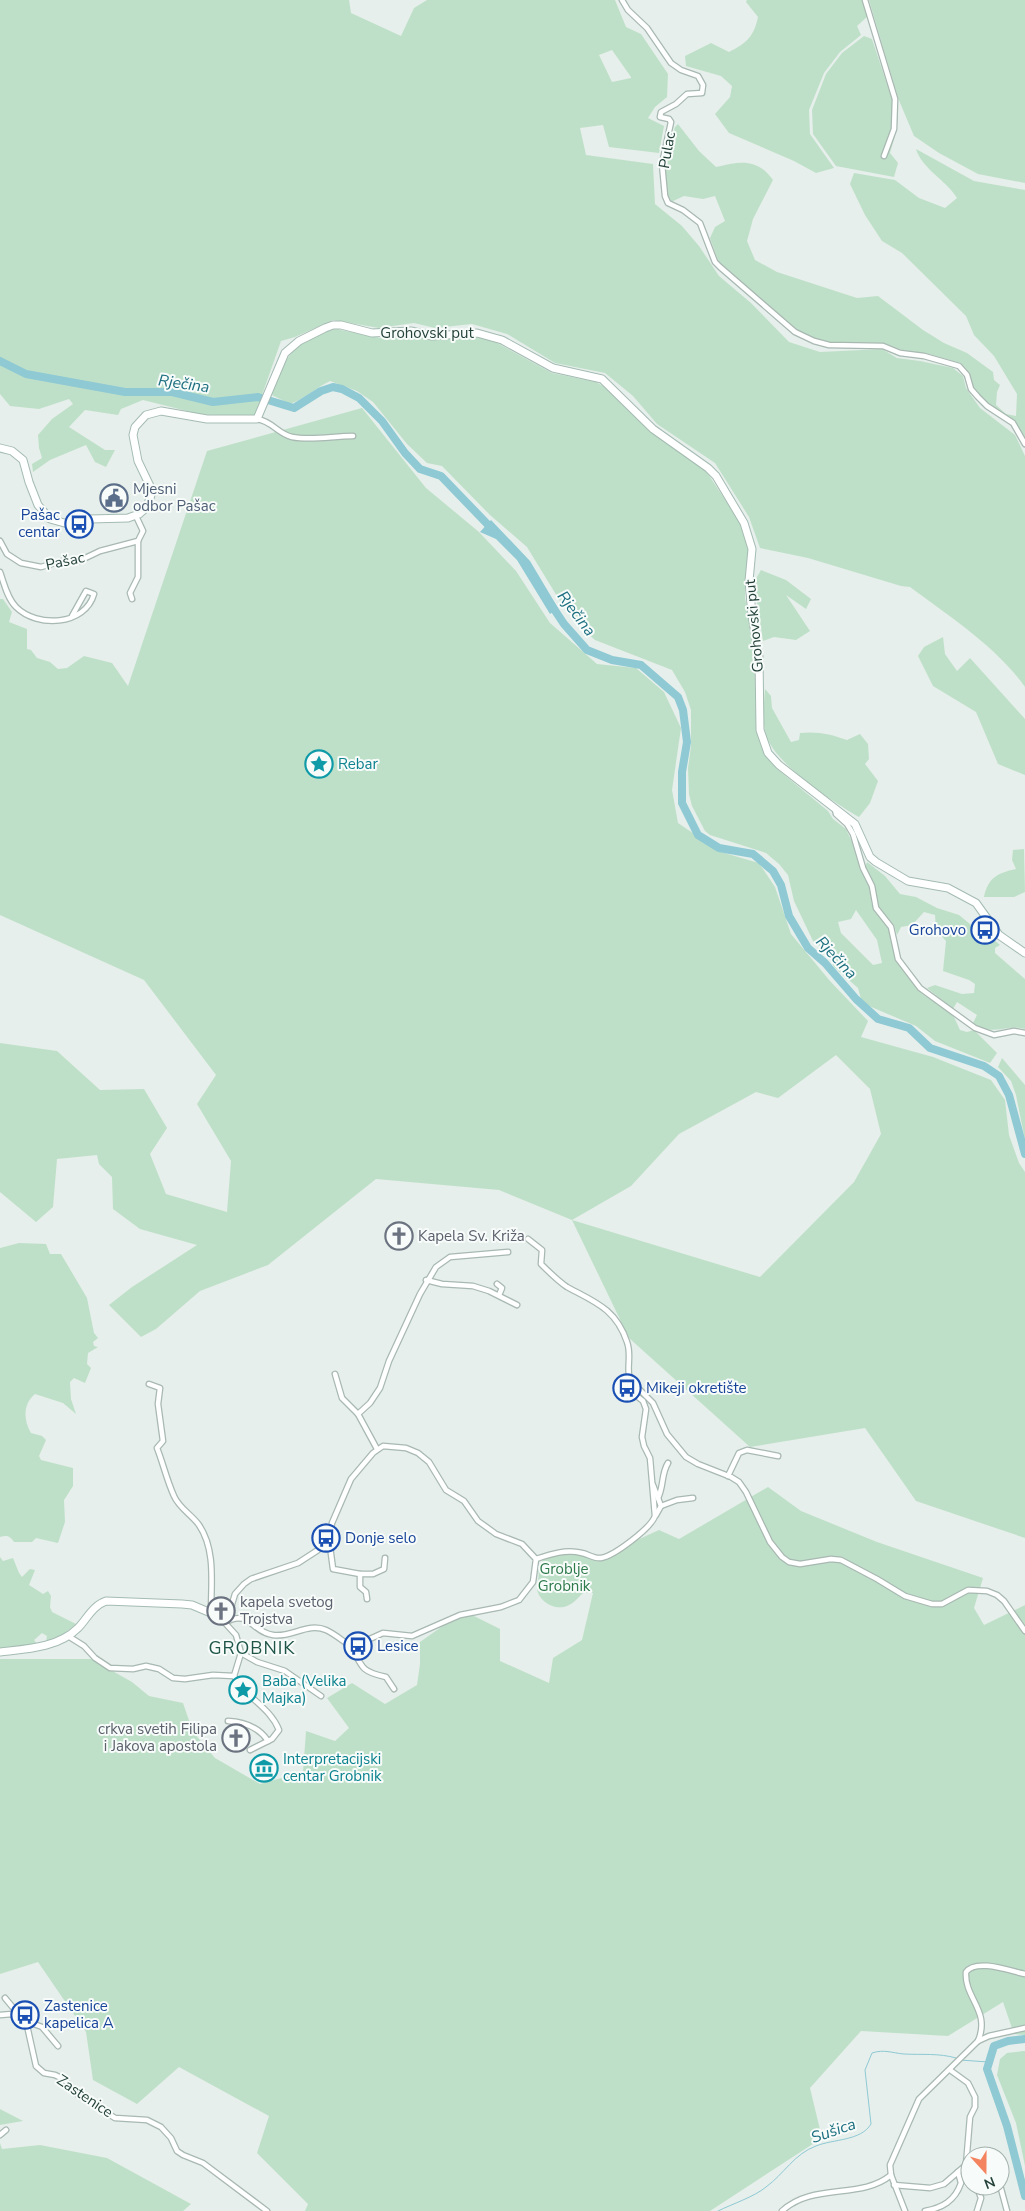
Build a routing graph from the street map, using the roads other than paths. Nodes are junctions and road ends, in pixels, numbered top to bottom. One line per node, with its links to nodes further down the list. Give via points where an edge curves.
1 (622, 0): 6 (street, Pulac, via 647,28 667,58 680,70 698,76 702,85 702,93 687,94 661,112 660,117 671,122 662,169 664,196 668,203 700,223 716,262 795,332 814,341 829,345 884,346 900,353 959,366 978,397 1013,423)
2 (865, 0): 3 (street, via 894,99 894,128)
3 (884, 156)
4 (259, 417): 5 (street, via 292,437); 8 (main road, via 207,419 161,411 146,415 134,428 133,435 138,461 151,494 147,507); 14 (main road, Grohovski put, via 289,347 333,325 372,333 411,331 432,336 460,332 489,335 553,368 602,379 653,429 716,476 744,523 752,548 749,581 758,657 762,738 768,753 779,765)
5 (353, 436)
6 (1025, 444)
7 (0, 448): 8 (main road, via 12,451 24,460 38,505 50,519 68,524)
8 (136, 516): 10 (street, via 143,531)
9 (0, 541): 10 (street, Pašac, via 6,554 21,563 41,567 62,561 79,561 100,551)
10 (138, 542): 12 (street, via 138,577 130,593)
11 (0, 572): 13 (street, via 14,605 28,616 50,621)
12 (132, 599)
13 (72, 616): 13 (street, via 86,591 94,594 82,611)
14 (835, 809): 15 (main road, Grohovski put, via 855,824 870,857 876,862 908,881 948,888 976,904 999,934); 16 (street, via 853,834 872,886 874,903 891,927 898,959 920,988 975,1028 994,1035 1014,1031)
15 (1025, 954)
16 (1025, 1033)
17 (528, 1239): 24 (street, via 542,1250 541,1264 567,1286 606,1308 618,1323 628,1345)
18 (508, 1252): 19 (street, via 450,1257 441,1262)
19 (426, 1280): 21 (street, via 473,1286); 26 (street, via 389,1360 380,1388)
20 (497, 1284): 21 (street, via 502,1288)
21 (499, 1295): 22 (street)
22 (517, 1305)
23 (335, 1374): 26 (street, via 342,1398)
24 (630, 1380): 30 (street, via 653,1402 664,1428 686,1457); 31 (street, via 629,1390 643,1401 646,1409 642,1437 650,1458)
25 (149, 1384): 41 (street, via 160,1388 158,1404 163,1441 157,1448 174,1496 201,1528 211,1558)
26 (358, 1414): 27 (street)
27 (377, 1448): 36 (street, via 351,1479); 38 (street, via 390,1446 418,1453 429,1462 446,1490 464,1501 478,1521 496,1534 522,1544)
28 (778, 1456): 30 (street, via 743,1451)
29 (668, 1463): 32 (street, via 663,1471)
30 (728, 1476): 44 (street, via 746,1492 770,1542 790,1562 841,1560 905,1596 932,1604 942,1604 968,1590 986,1591 1004,1602)
31 (652, 1483): 32 (street); 35 (street)
32 (658, 1498): 34 (street)
33 (693, 1498): 34 (street)
34 (661, 1506): 35 (street)
35 (655, 1516): 38 (street, via 645,1530 603,1558 570,1551)
36 (328, 1539): 39 (street, via 333,1569); 42 (street, via 298,1564 244,1584 235,1594)
37 (385, 1558): 39 (street, via 384,1568 373,1574)
38 (536, 1559): 46 (street, via 533,1582 519,1600 460,1615 412,1636 383,1633)
39 (360, 1574): 40 (street, via 360,1587)
40 (368, 1599)
41 (211, 1613): 43 (street); 45 (main road, via 187,1604 106,1602 98,1604)
42 (232, 1618): 43 (street); 46 (street, via 245,1619 265,1634 274,1636 312,1627 326,1630)
43 (226, 1623): 48 (street, via 236,1635)
44 (1025, 1631)
45 (68, 1636): 47 (main road, via 50,1644); 49 (street, via 110,1668 146,1666 174,1678)
46 (352, 1647): 50 (street, via 362,1667 369,1674 386,1677)
47 (0, 1652)
48 (240, 1653): 49 (street); 51 (street, via 285,1671)
49 (234, 1676): 53 (street, via 271,1715 277,1726 278,1732)
50 (394, 1689)
51 (321, 1696)
52 (228, 1721): 53 (street, via 257,1728)
53 (268, 1741): 54 (street)
54 (250, 1750)
55 (1025, 1974): 61 (street, via 988,1966 974,1966 966,1972 968,1990 981,2015)
56 (5, 1998): 58 (street)
57 (0, 2015): 58 (street)
58 (20, 2016): 59 (street)
59 (26, 2021): 62 (street, via 42,2027); 71 (street, Zastenice, via 39,2071 65,2080 78,2095 115,2118 147,2120 162,2127 172,2138 177,2151 203,2163)
60 (1025, 2028): 61 (street)
61 (978, 2041): 63 (street)
62 (58, 2046)
63 (950, 2070): 66 (street, via 968,2083 975,2097 966,2165); 67 (street, via 919,2100 893,2154)
64 (6, 2130): 65 (street)
65 (0, 2135)
66 (958, 2172): 68 (street, via 944,2184 930,2188); 74 (street, via 961,2182 950,2200 943,2207)
67 (891, 2175): 68 (street); 72 (street, via 876,2185 811,2195)
68 (894, 2185): 73 (street)
69 (980, 2196): 75 (street)
70 (1003, 2196): 76 (street)
71 (267, 2211)
72 (782, 2211)
73 (905, 2211)
74 (925, 2211)
75 (977, 2211)
76 (1007, 2211)

